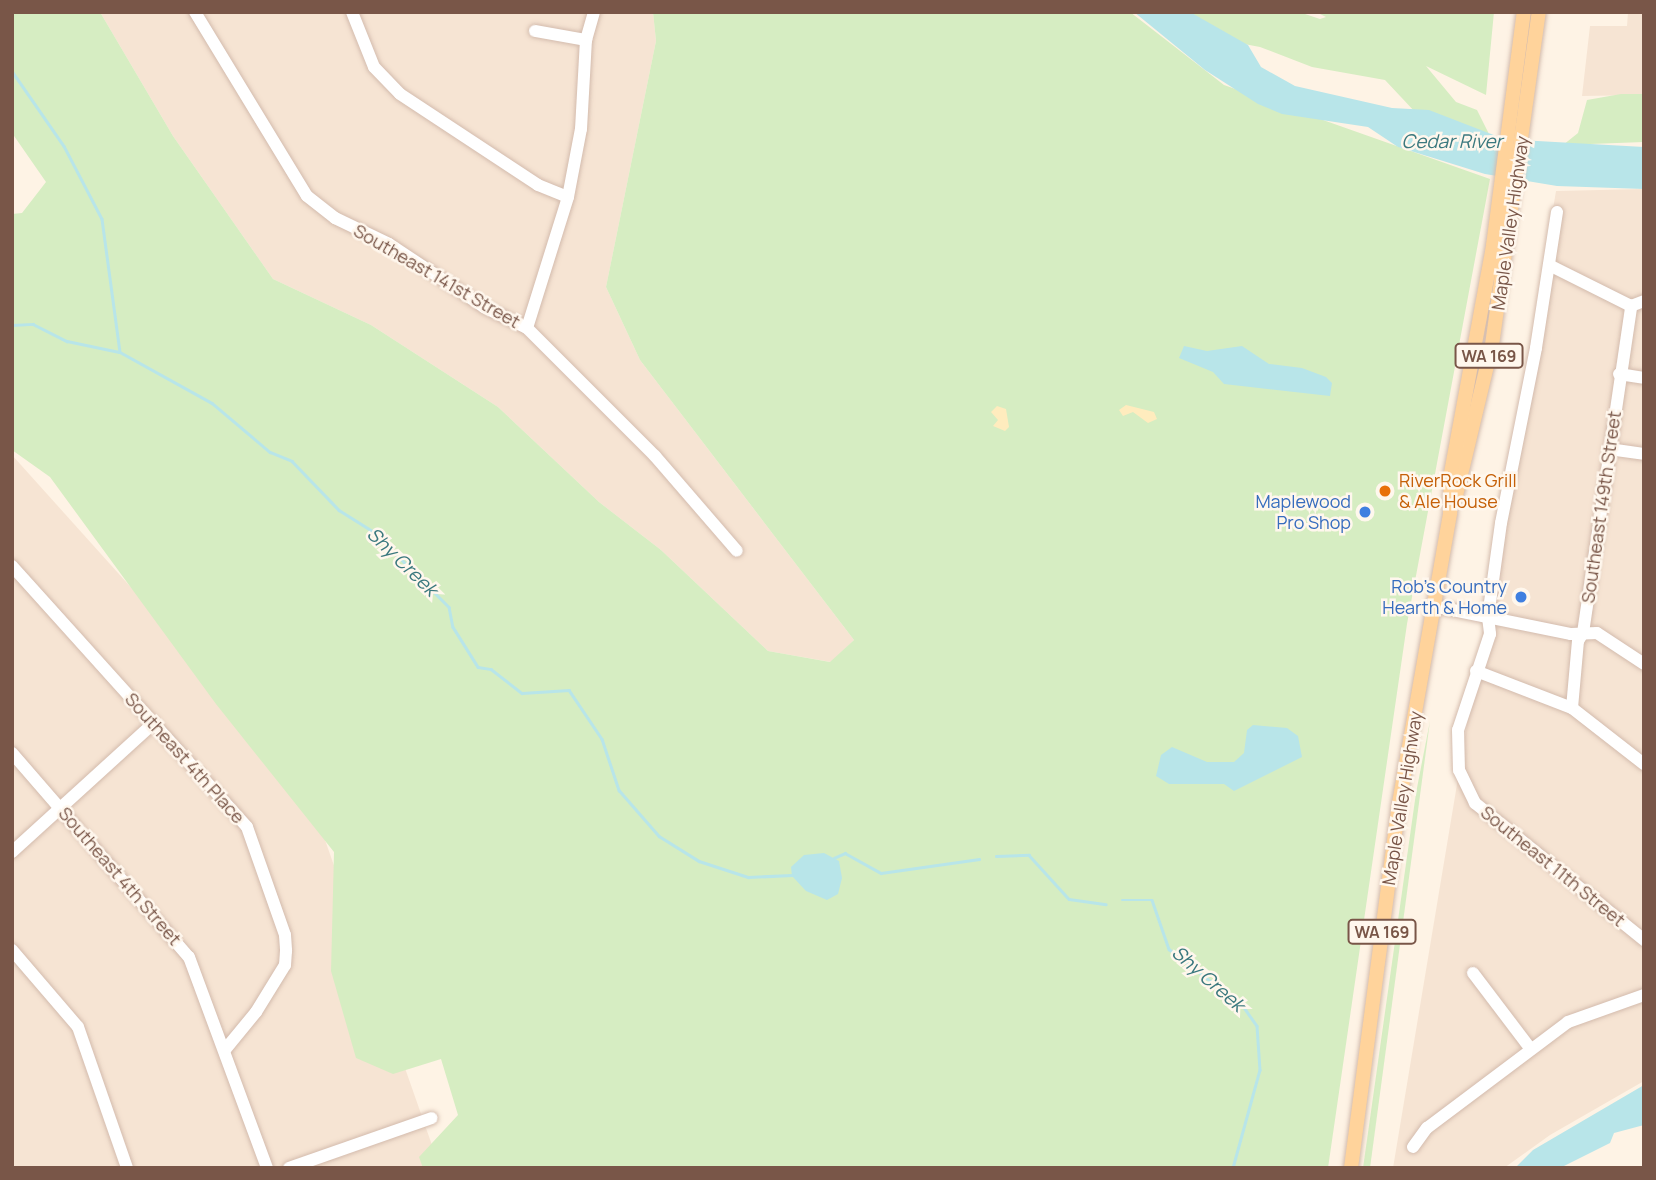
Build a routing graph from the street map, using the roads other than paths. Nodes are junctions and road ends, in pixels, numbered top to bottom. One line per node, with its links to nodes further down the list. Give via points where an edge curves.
1 (195, 12): 13 (street, Southeast 141st Street, via 307,196 335,218 389,244 484,307)
2 (352, 12): 9 (street, via 374,67 400,94 538,185)
3 (594, 12): 7 (street)
4 (1524, 12): 8 (main road, Maple Valley Highway / WA 169)
5 (1539, 12): 8 (main road, Maple Valley Highway / WA 169)
6 (535, 31): 7 (street)
7 (586, 40): 9 (street, via 581,128)
8 (1519, 107): 18 (main road, Maple Valley Highway / WA 169, via 1451,473); 18 (main road, Maple Valley Highway / WA 169, via 1515,196 1492,345 1464,475)
9 (568, 197): 13 (street)
10 (1557, 212): 11 (street)
11 (1549, 265): 12 (street); 22 (street, via 1500,523)
12 (1638, 303): 14 (street, Southeast 149th Street)
13 (527, 328): 19 (street, Southeast 141st Street, via 641,440)
14 (1619, 374): 15 (street); 16 (street, Southeast 149th Street)
15 (1644, 378)
16 (1609, 449): 17 (street); 23 (street, Southeast 149th Street)
17 (1644, 454)
18 (1450, 513): 21 (main road, Maple Valley Highway / WA 169)
19 (737, 551)
20 (12, 566): 27 (street, Southeast 4th Place)
21 (1433, 606): 22 (street); 43 (main road, Maple Valley Highway / WA 169, via 1398,809)
22 (1488, 617): 23 (street); 25 (street, via 1490,634)
23 (1583, 633): 24 (street, via 1597,632); 26 (street, Southeast 149th Street, via 1578,641)
24 (1644, 664)
25 (1476, 671): 26 (street); 32 (street, Southeast 11th Street, via 1458,730 1459,770 1465,789 1475,803)
26 (1572, 708): 29 (street)
27 (154, 723): 30 (street); 37 (street, Southeast 4th Place, via 247,827 285,935 285,965 256,1012)
28 (12, 753): 30 (street, Southeast 4th Street)
29 (1644, 764)
30 (62, 808): 31 (street); 37 (street, Southeast 4th Street, via 190,957)
31 (12, 852)
32 (1644, 940)
33 (12, 950): 40 (street, via 78,1027)
34 (1474, 974): 36 (street)
35 (1644, 995): 36 (street, via 1582,1015)
36 (1530, 1048): 39 (street, via 1427,1128)
37 (224, 1051): 41 (street, Southeast 4th Street)
38 (432, 1118): 42 (street)
39 (1412, 1147)
40 (127, 1168)
41 (267, 1168)
42 (289, 1168)
43 (1351, 1168)

